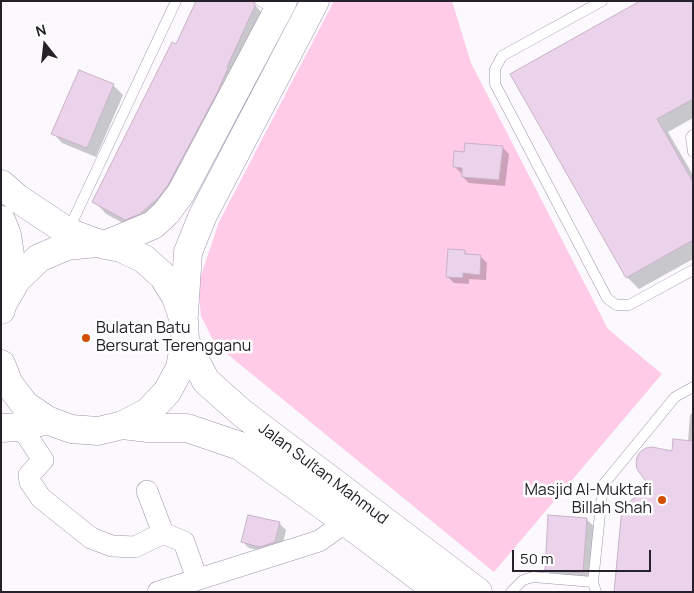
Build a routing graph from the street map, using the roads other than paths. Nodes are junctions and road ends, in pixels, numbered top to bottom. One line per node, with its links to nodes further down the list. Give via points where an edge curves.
1 (176, 1): 9 (lane)
2 (315, 1): 13 (main road, via 203,215 188,252)
3 (602, 1): 11 (lane, via 502,56 495,68 495,84 607,298 616,305 629,305)
4 (274, 4): 10 (main road, via 181,193 153,225)
5 (693, 135): 6 (lane)
6 (693, 152)
7 (1, 184): 9 (main road, Jalan Sultan Mahmud)
8 (1, 220): 12 (main road, via 12,268)
9 (68, 232): 10 (main road, Jalan Sultan Mahmud)
10 (101, 244): 12 (main road, via 67,246 39,258 17,279); 13 (main road, Jalan Sultan Mahmud, via 121,248 144,259 163,276 176,297)
11 (693, 270)
12 (2, 307)
13 (185, 331): 17 (main road, via 180,368 167,392 148,412); 26 (main road, Jalan Sultan Mahmud, via 206,381 242,413)
14 (1, 364): 16 (main road, via 9,384 25,405)
15 (693, 387): 23 (lane, via 675,397 603,485)
16 (47, 420): 17 (main road, via 72,429 98,431); 18 (main road)
17 (123, 425): 20 (main road, Jalan Sultan Mahmud, via 187,428 240,446)
18 (11, 428): 21 (street, via 43,460 30,475 30,482 42,498 91,538 112,546 135,547)
19 (147, 491): 21 (street)
20 (346, 522): 22 (street, via 319,541); 25 (main road, Jalan Sultan Mahmud)
21 (163, 533): 22 (street, via 184,542)
22 (198, 579): 24 (street)
23 (595, 587): 27 (lane, via 533,577 523,580)
24 (158, 592)
25 (439, 592)
26 (478, 592)
27 (511, 592)

